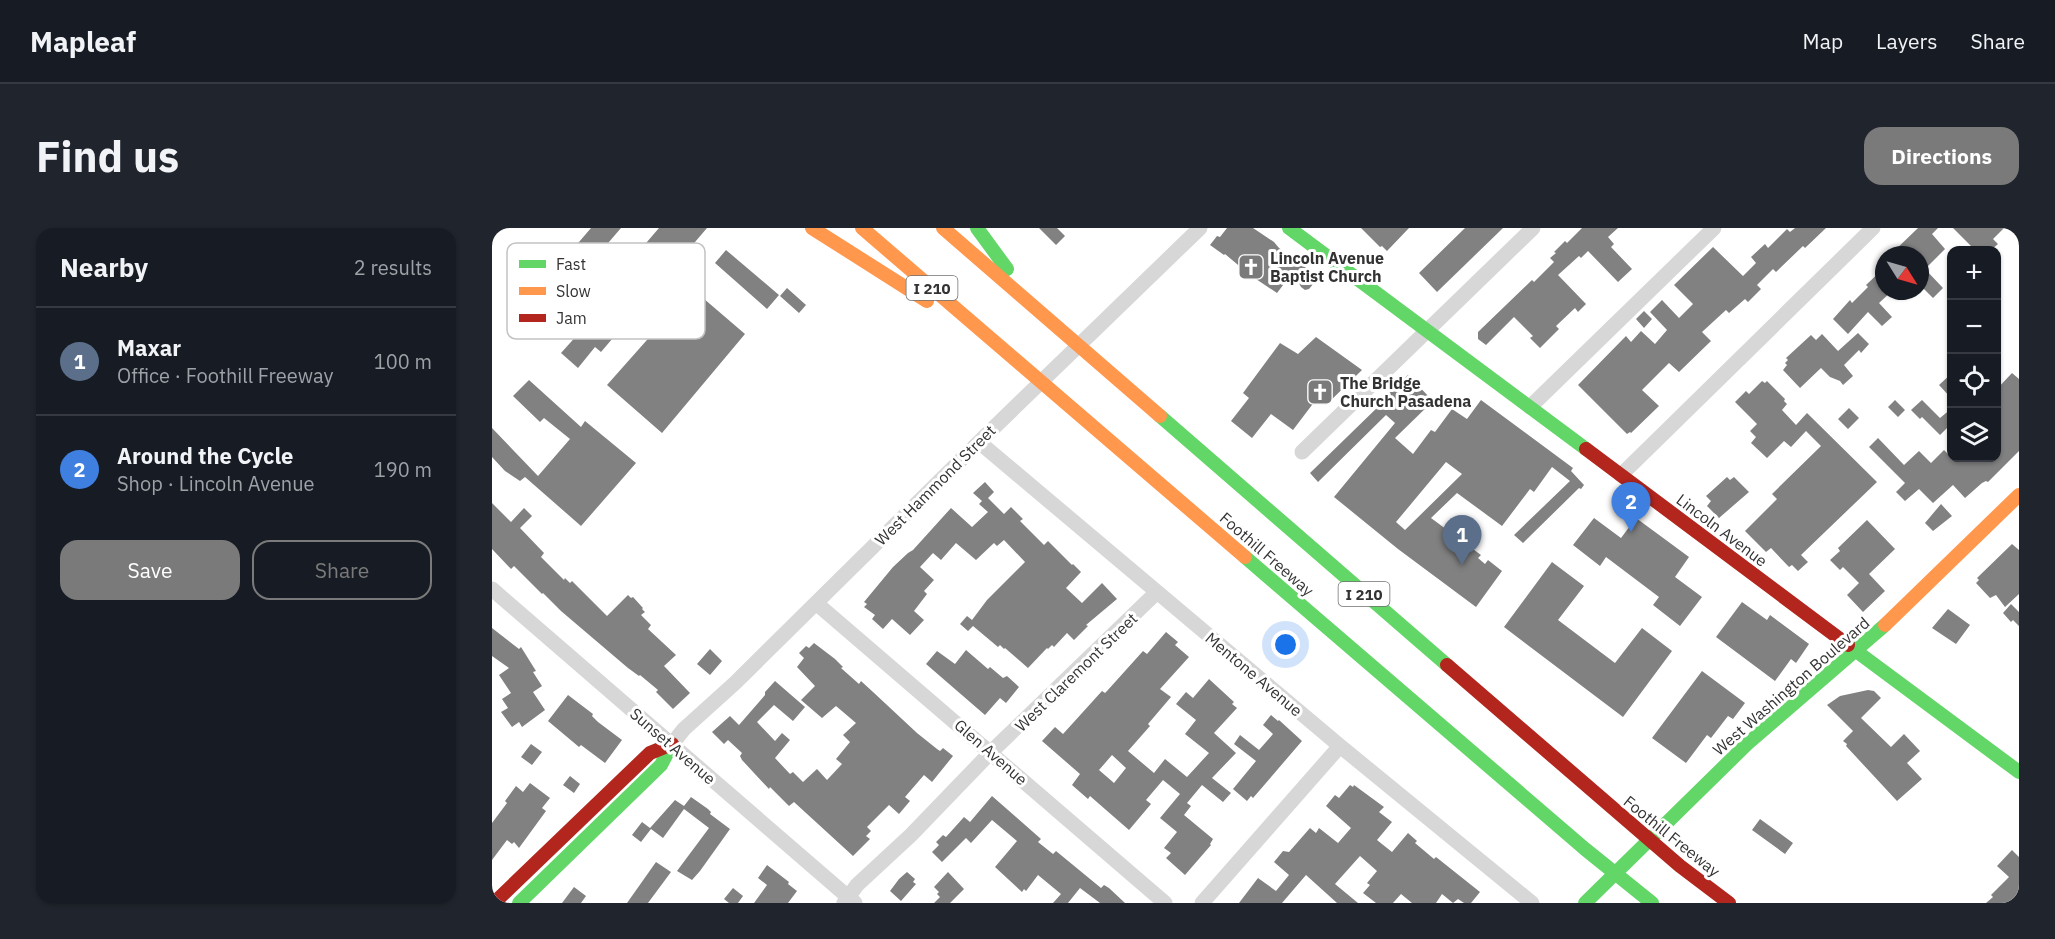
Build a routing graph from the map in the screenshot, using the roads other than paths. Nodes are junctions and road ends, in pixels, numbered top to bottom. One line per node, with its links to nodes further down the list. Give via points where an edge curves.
1 (812, 228): 12 (main road)
2 (862, 228): 12 (main road, Foothill Freeway / I 210)
3 (943, 228): 10 (main road, Foothill Freeway / I 210)
4 (976, 228): 10 (main road)
5 (1200, 228): 14 (street, West Hammond Street)
6 (1289, 228): 11 (main road, Lincoln Avenue)
7 (1533, 228): 11 (street)
8 (1714, 228): 13 (street)
9 (1873, 228): 16 (street)
10 (1038, 311): 34 (main road, Foothill Freeway / I 210, via 1620,815)
11 (1427, 331): 13 (main road, Lincoln Avenue); 15 (street)
12 (1001, 348): 27 (main road, Foothill Freeway / I 210)
13 (1530, 407): 16 (main road, Lincoln Avenue)
14 (979, 442): 19 (street, Mentone Avenue); 20 (street, West Hammond Street)
15 (1302, 452)
16 (1621, 475): 21 (main road, Lincoln Avenue)
17 (2019, 495): 21 (main road, West Washington Boulevard)
18 (492, 589): 22 (street, Sunset Avenue)
19 (1156, 593): 23 (street, Mentone Avenue); 24 (street, West Claremont Street)
20 (816, 603): 22 (street, West Hammond Street); 24 (street, Glen Avenue)
21 (1856, 651): 25 (main road, Lincoln Avenue); 33 (main road, West Washington Boulevard, via 1766,726)
22 (672, 744): 26 (street, Sunset Avenue); 28 (main road, West Hammond Street, via 650,753); 29 (main road, West Hammond Street, via 661,765)
23 (1340, 746): 31 (street); 32 (street, Mentone Avenue)
24 (991, 752): 26 (street, West Claremont Street, via 857,885); 30 (street, Glen Avenue)
25 (2018, 769)
26 (849, 901)
27 (1650, 901)
28 (494, 903)
29 (519, 903)
30 (1165, 903)
31 (1202, 903)
32 (1532, 903)
33 (1585, 903)
34 (1729, 903)

